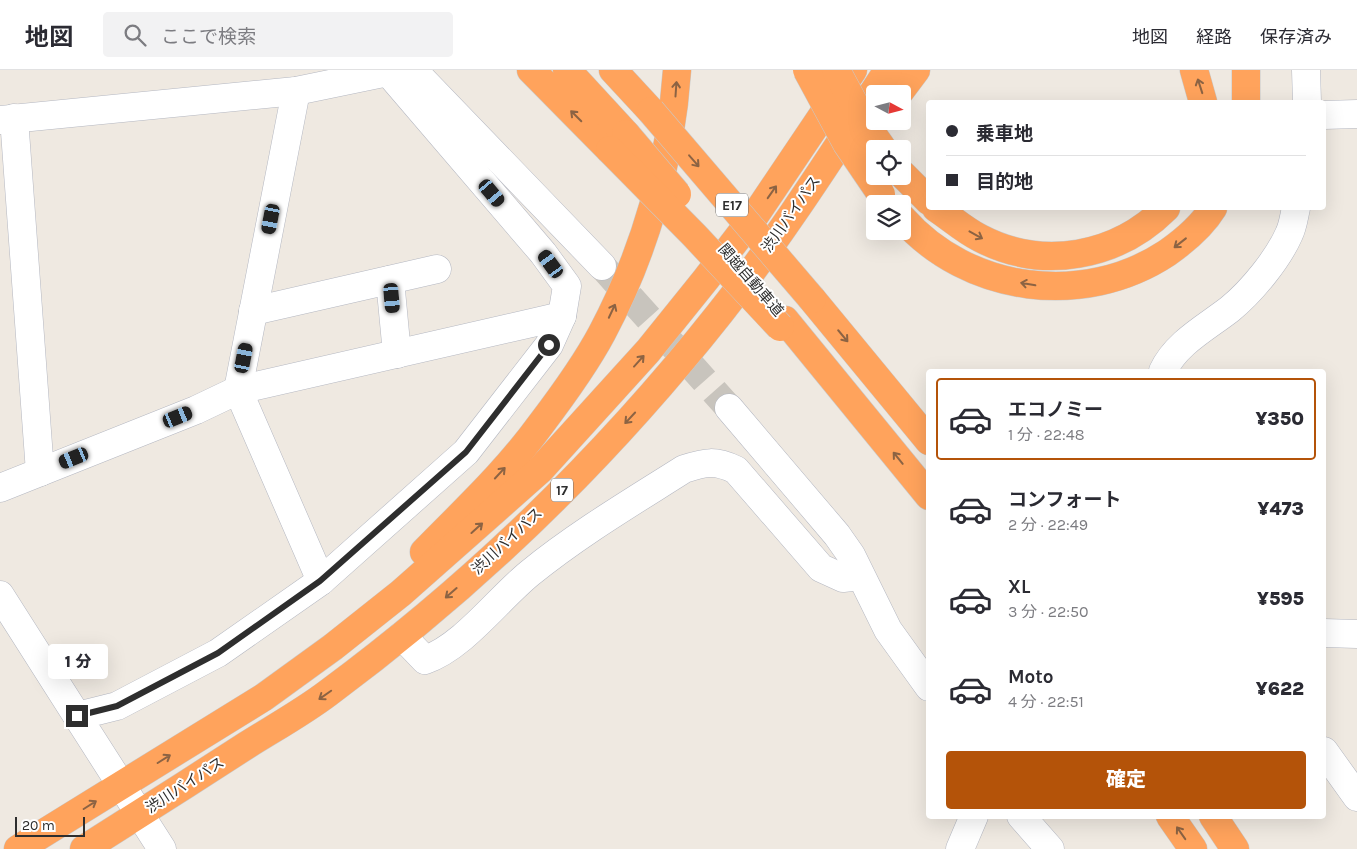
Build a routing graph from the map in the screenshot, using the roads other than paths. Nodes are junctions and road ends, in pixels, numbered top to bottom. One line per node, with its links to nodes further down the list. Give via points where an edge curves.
1 (531, 70): 24 (highway, one-way to 1)
2 (567, 70): 24 (highway, 関越自動車道 / E17)
3 (613, 70): 43 (highway, E17, one-way to 43, bridge, via 812,299)
4 (678, 70): 53 (highway, one-way to 4, via 506,467 540,425 602,334 628,275 662,172 675,107)
5 (807, 70): 26 (highway, bridge, via 847,144)
6 (836, 70): 23 (highway, bridge)
7 (853, 70): 53 (highway, 渋川バイパス / 17, one-way to 7, via 401,593 540,470 600,405 648,351 756,214)
8 (888, 70): 41 (highway, 渋川バイパス / 17, via 771,244)
9 (916, 70): 14 (highway)
10 (1194, 70): 16 (highway, one-way to 10)
11 (1246, 70): 17 (highway)
12 (1306, 70): 18 (street)
13 (397, 71): 15 (street); 33 (street); 37 (street, via 566,286)
14 (905, 85)
15 (296, 91): 21 (street); 36 (street)
16 (1202, 100)
17 (1246, 100)
18 (1307, 100)
19 (1357, 114): 20 (street)
20 (1326, 115)
21 (7, 119): 44 (street)
22 (870, 130): 41 (highway, via 790,239 722,322)
23 (876, 140)
24 (618, 142): 46 (highway, 関越自動車道 / E17, one-way to 24, bridge, via 841,388)
25 (911, 183): 27 (highway)
26 (883, 195)
27 (926, 198)
28 (939, 210): 29 (highway, one-way to 29, via 981,239 1012,250 1042,255 1097,250 1125,240)
29 (1164, 210)
30 (1211, 210): 32 (highway, one-way to 32, via 1183,241 1151,263 1114,279 1075,287 1038,286 1001,279 965,266)
31 (1296, 210): 39 (street, via 1290,234 1261,278 1231,308 1194,335)
32 (911, 226)
33 (602, 266)
34 (437, 269): 35 (street)
35 (390, 280): 36 (street); 38 (street)
36 (253, 311): 40 (street)
37 (562, 316): 38 (street); 48 (street, via 549,345 466,452)
38 (397, 354): 40 (street)
39 (1164, 369)
40 (238, 390): 44 (street); 48 (street)
41 (657, 390): 52 (highway, 渋川バイパス / 17, one-way to 52, via 511,540)
42 (729, 408): 47 (street, via 837,536)
43 (926, 437)
44 (40, 472): 45 (street)
45 (0, 488)
46 (926, 492)
47 (860, 576): 52 (street, via 843,578 821,568 736,470 721,463 698,464 684,469 561,550 529,574 437,656 425,660); 54 (street, via 888,630)
48 (320, 581): 55 (street, via 218,653 117,706)
49 (0, 595): 55 (street)
50 (1326, 633): 51 (street)
51 (1357, 634)
52 (402, 636): 59 (highway, 渋川バイパス / 17, one-way to 59, via 326,695)
53 (333, 647): 57 (highway, 渋川バイパス / 17, one-way to 53, via 264,697)
54 (926, 683)
55 (77, 716): 57 (street)
56 (1326, 754): 58 (street)
57 (123, 785): 59 (street); 64 (highway, 17, one-way to 57)
58 (1357, 797)
59 (140, 814): 65 (highway, 17); 66 (street)
60 (973, 819): 67 (street)
61 (1024, 819): 68 (street)
62 (1172, 819): 69 (highway, one-way to 62)
63 (1215, 819): 70 (highway)
64 (18, 849)
65 (84, 849)
66 (162, 849)
67 (960, 849)
68 (1050, 849)
69 (1193, 849)
70 (1235, 849)

